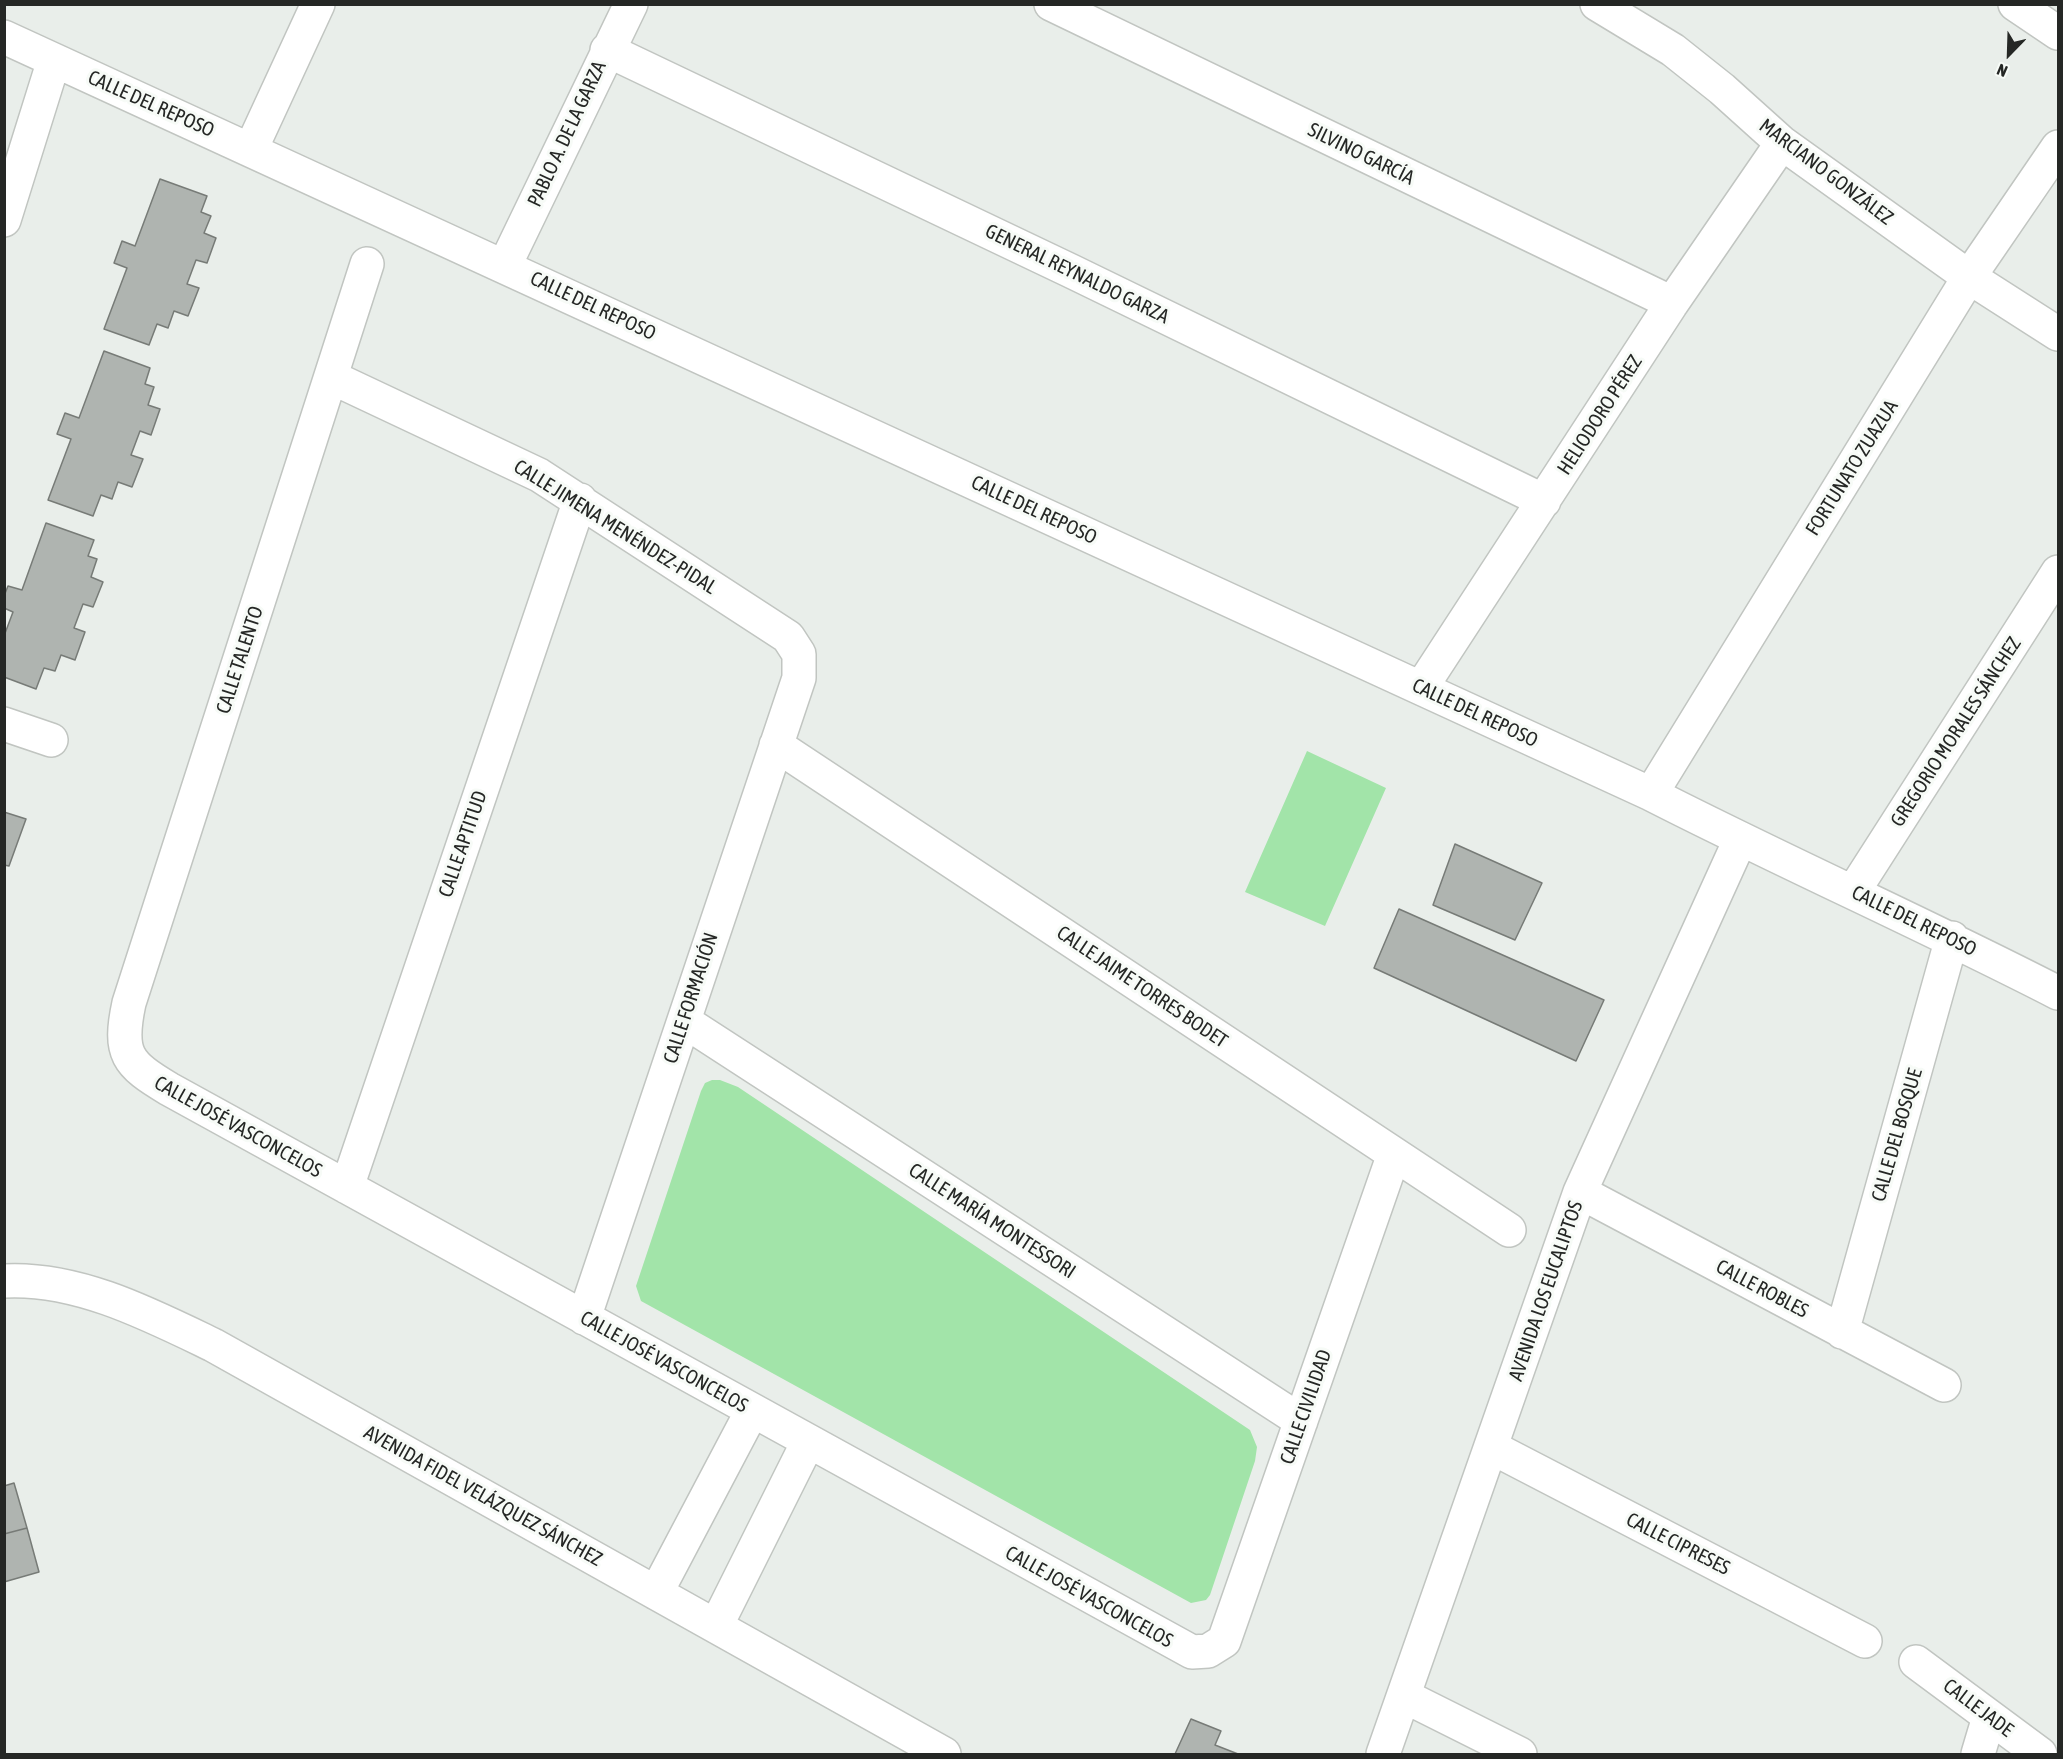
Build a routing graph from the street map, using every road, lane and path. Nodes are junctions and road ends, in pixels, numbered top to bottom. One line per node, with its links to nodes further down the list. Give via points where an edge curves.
1 (318, 4): 12 (street)
2 (631, 4): 8 (street, PABLO A. DE LA GARZA)
3 (1051, 4): 17 (street, SILVINO GARCÍA)
4 (1597, 4): 10 (street, MARCIANO GONZÁLEZ, via 1673,50)
5 (2015, 4): 6 (street)
6 (2058, 33)
7 (4, 37): 9 (street, CALLE DEL REPOSO)
8 (607, 50): 15 (street, PABLO A. DE LA GARZA); 21 (street, GENERAL REYNALDO GARZA, via 1071,270)
9 (54, 60): 12 (street, CALLE DEL REPOSO); 13 (street)
10 (1782, 143): 16 (street, MARCIANO GONZÁLEZ); 17 (street, HELIODORO PÉREZ)
11 (2058, 147): 16 (street, FORTUNATO ZUAZUA)
12 (251, 149): 15 (street, CALLE DEL REPOSO)
13 (4, 220)
14 (368, 264): 19 (street, CALLE TALENTO)
15 (505, 266): 24 (street, CALLE DEL REPOSO)
16 (1969, 277): 18 (street, MARCIANO GONZÁLEZ); 28 (street, FORTUNATO ZUAZUA)
17 (1672, 303): 21 (street, HELIODORO PÉREZ)
18 (2058, 334)
19 (331, 377): 20 (street, CALLE JIMENA MENÉNDEZ-PIDAL, via 539,475); 34 (street, CALLE TALENTO, via 129,1004 123,1030)
20 (580, 500): 23 (street, CALLE JIMENA MENÉNDEZ-PIDAL, via 788,637 799,654); 36 (street, CALLE APTITUD)
21 (1544, 501): 24 (street, HELIODORO PÉREZ)
22 (2058, 572): 30 (street, GREGORIO MORALES SÁNCHEZ)
23 (799, 678): 27 (street, CALLE FORMACIÓN)
24 (1421, 688): 28 (street, CALLE DEL REPOSO)
25 (4, 724): 26 (street)
26 (51, 740)
27 (776, 745): 33 (street, CALLE FORMACIÓN); 35 (street, CALLE JAIME TORRES BODET)
28 (1651, 794): 29 (street, CALLE DEL REPOSO)
29 (1740, 840): 30 (street, CALLE DEL REPOSO); 37 (street, AVENIDA LOS EUCALIPTOS)
30 (1853, 892): 31 (street, CALLE DEL REPOSO)
31 (1952, 938): 32 (street, CALLE DEL REPOSO); 41 (street, CALLE DEL BOSQUE)
32 (2058, 993)
33 (684, 1021): 40 (street, CALLE FORMACIÓN); 44 (street, CALLE MARÍA MONTESSORI)
34 (128, 1056): 36 (street, CALLE JOSÉ VASCONCELOS, via 136,1068 169,1089)
35 (1394, 1154): 38 (street, CALLE JAIME TORRES BODET); 44 (street, CALLE CIVILIDAD)
36 (347, 1187): 40 (street, CALLE JOSÉ VASCONCELOS)
37 (1580, 1192): 41 (street, CALLE ROBLES); 46 (street, AVENIDA LOS EUCALIPTOS)
38 (1509, 1230)
39 (4, 1281): 47 (street, AVENIDA FIDEL VELÁZQUEZ SÁNCHEZ, via 87,1292 202,1340)
40 (584, 1318): 43 (street, CALLE JOSÉ VASCONCELOS)
41 (1842, 1332): 42 (street, CALLE ROBLES)
42 (1944, 1385)
43 (752, 1412): 45 (street, CALLE JOSÉ VASCONCELOS); 47 (street)
44 (1301, 1421): 50 (street, CALLE CIVILIDAD, via 1224,1641)
45 (808, 1442): 48 (street); 50 (street, CALLE JOSÉ VASCONCELOS, via 1182,1649)
46 (1491, 1447): 49 (street, CALLE CIPRESES); 52 (street, AVENIDA LOS EUCALIPTOS)
47 (656, 1593): 48 (street, AVENIDA FIDEL VELÁZQUEZ SÁNCHEZ)
48 (716, 1626): 54 (street, AVENIDA FIDEL VELÁZQUEZ SÁNCHEZ)
49 (1866, 1641)
50 (1208, 1651)
51 (1916, 1662): 53 (street, CALLE JADE)
52 (1404, 1696): 55 (street, AVENIDA LOS EUCALIPTOS); 56 (street)
53 (1989, 1718): 57 (street); 58 (street, CALLE JADE)
54 (944, 1755)
55 (1383, 1755)
56 (1520, 1755)
57 (1978, 1755)
58 (2040, 1755)

